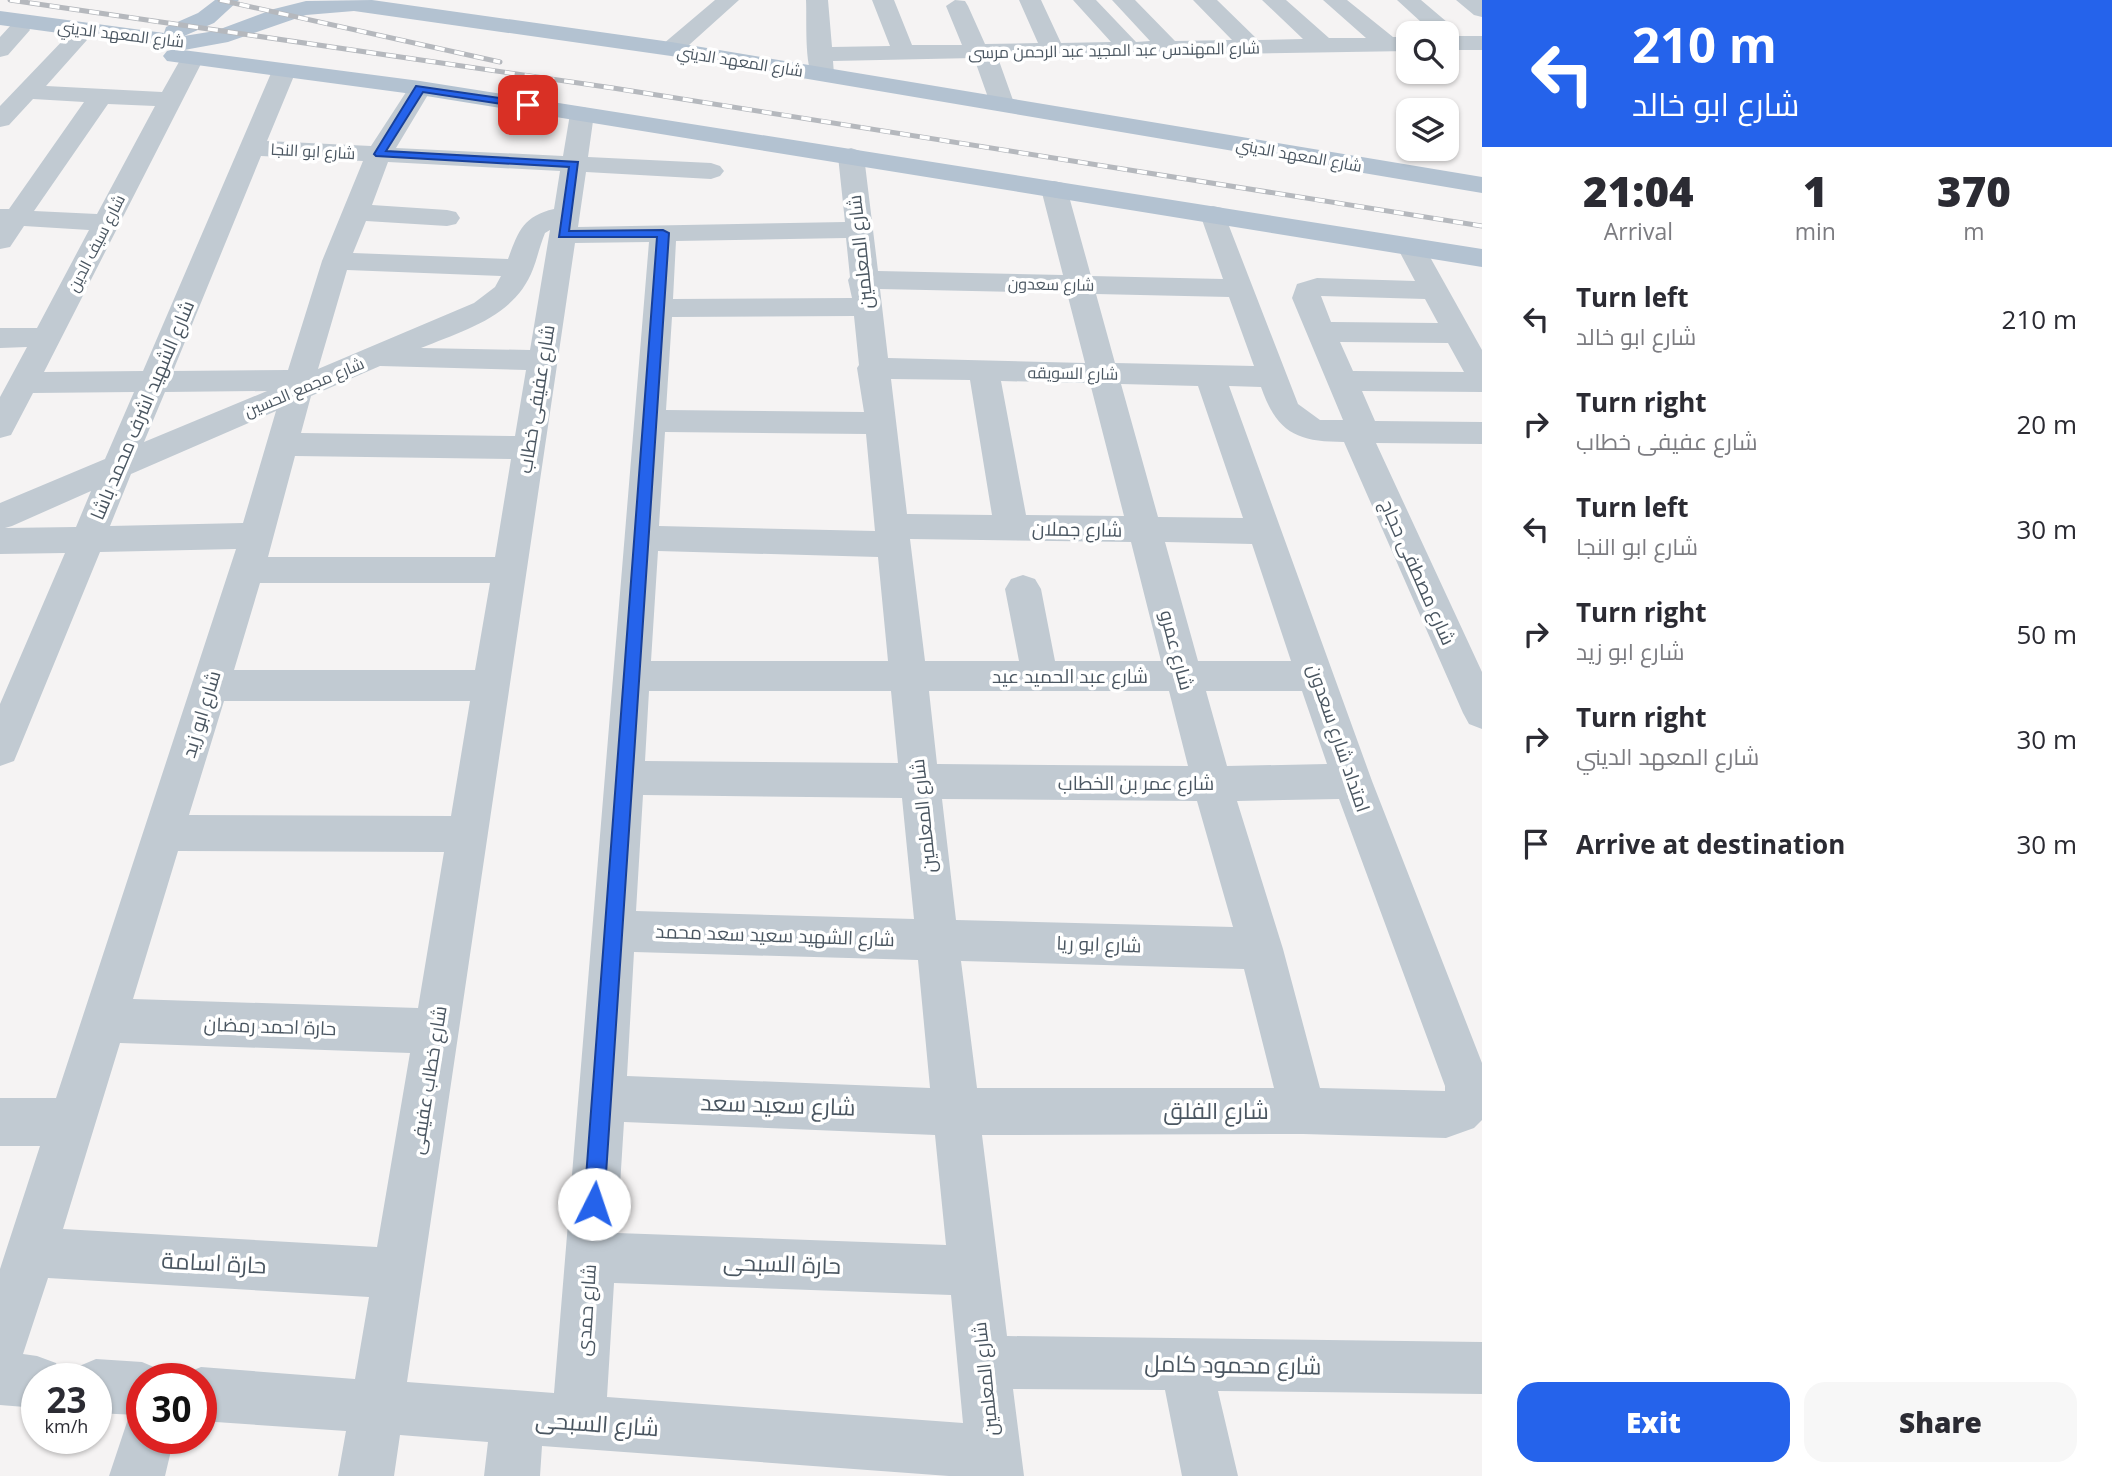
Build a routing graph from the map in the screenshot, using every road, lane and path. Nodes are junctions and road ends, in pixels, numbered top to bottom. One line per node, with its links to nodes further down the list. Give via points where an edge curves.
1 (228, 0): 19 (main road, via 192,27)
2 (728, 0): 27 (street)
3 (817, 0): 36 (street)
4 (883, 0): 34 (street)
5 (1030, 0): 32 (street)
6 (1084, 0): 31 (street)
7 (1123, 0): 28 (street)
8 (1204, 0): 26 (street)
9 (1273, 0): 25 (street)
10 (1408, 0): 16 (street)
11 (1467, 0): 15 (street)
12 (1338, 1): 22 (street)
13 (345, 2): 18 (main road, شارع المعهد الديني); 19 (main road, شارع المعهد الديني, via 282,14 202,41)
14 (957, 6): 33 (street)
15 (1482, 10)
16 (1431, 21)
17 (6, 25): 19 (main road, شارع المعهد الديني); 20 (main road, شارع المعهد الديني); 29 (street)
18 (550, 32): 27 (main road, شارع المعهد الديني); 30 (main road, via 500,36 312,27)
19 (142, 39)
20 (76, 40): 35 (main road, شارع المعهد الديني); 38 (street)
21 (1459, 40): 23 (street)
22 (1396, 43)
23 (1482, 43)
24 (1396, 44): 25 (street, شارع المهندس عبد المجيد عبد الرحمن مرسى)
25 (1324, 46): 26 (street, شارع المهندس عبد المجيد عبد الرحمن مرسى)
26 (1252, 47): 28 (street, شارع المهندس عبد المجيد عبد الرحمن مرسى)
27 (671, 49): 36 (main road, شارع المعهد الديني)
28 (1170, 49): 31 (street, شارع المهندس عبد المجيد عبد الرحمن مرسى)
29 (0, 50)
30 (282, 50): 35 (main road, شارع المعهد الديني); 37 (main road, شارع المعهد الديني); 44 (street, شارع الشهيد اشرف محمد باشا)
31 (1131, 50): 32 (street, شارع المهندس عبد المجيد عبد الرحمن مرسى)
32 (1053, 51): 33 (street, شارع المهندس عبد المجيد عبد الرحمن مرسى)
33 (981, 52): 34 (street, شارع المهندس عبد المجيد عبد الرحمن مرسى); 41 (street)
34 (904, 53): 36 (street, شارع المهندس عبد المجيد عبد الرحمن مرسى)
35 (192, 58): 40 (street, شارع سيف الدين)
36 (820, 64): 41 (main road, شارع المعهد الديني)
37 (420, 89): 42 (main road, شارع المعهد الديني); 45 (street, شارع ابو زيد)
38 (29, 92): 39 (street); 43 (street)
39 (101, 96): 40 (street); 53 (street)
40 (171, 100): 55 (street, شارع سيف الدين)
41 (1002, 103): 49 (main road, شارع المعهد الديني)
42 (582, 114): 46 (main road, شارع المعهد الديني); 47 (street, شارع عفيفى خطاب)
43 (0, 120)
44 (252, 148): 45 (street, شارع ابو النجا); 82 (street, شارع الشهيد اشرف محمد باشا)
45 (379, 154): 47 (street, شارع ابو النجا); 51 (street, شارع ابو زيد)
46 (851, 156): 50 (main road, شارع المعهد الديني); 57 (street, شارع المعلمين)
47 (574, 164): 48 (street, شارع ابو النجا); 56 (street, شارع عفيفى خطاب)
48 (711, 172)
49 (1482, 185)
50 (1054, 189): 52 (main road, شارع المعهد الديني); 64 (street, شارع عمرو)
51 (356, 212): 54 (street); 61 (street, شارع ابو زيد)
52 (1213, 214): 60 (main road, شارع المعهد الديني); 65 (street)
53 (7, 218): 55 (street); 59 (street)
54 (447, 218)
55 (107, 223): 71 (street, شارع سيف الدين)
56 (565, 225): 58 (street); 63 (street, شارع مجمع الحسين, via 553,217 533,229); 74 (street, شارع عفيفى خطاب)
57 (857, 230): 58 (street); 67 (street, شارع المعلمين)
58 (663, 233): 68 (street, شارع حمدى)
59 (0, 241)
60 (1411, 247): 62 (main road, شارع المعهد الديني); 66 (street)
61 (336, 261): 63 (street); 85 (street, شارع ابو زيد)
62 (1480, 261)
63 (520, 268): 73 (street, شارع مجمع الحسين, via 509,290 491,306)
64 (1080, 285): 65 (street, شارع سعدون); 67 (street, شارع سعدون); 77 (street, شارع عمرو)
65 (1240, 288): 79 (street)
66 (1435, 290): 69 (street, شارع مصطفى حجاج, via 1311,288 1305,293); 70 (street)
67 (864, 293): 68 (street, شارع سعدون); 75 (street, شارع المعلمين)
68 (658, 308): 86 (street, شارع حمدى)
69 (1321, 332): 70 (street); 81 (street, شارع مصطفى حجاج)
70 (1458, 333): 80 (street)
71 (48, 337): 72 (street); 84 (street, شارع سيف الدين)
72 (0, 338)
73 (373, 358): 74 (street); 85 (street, شارع مجمع الحسين)
74 (543, 360): 92 (street, شارع عفيفى خطاب)
75 (872, 368): 76 (street, شارع السويقه); 87 (street, شارع المعلمين)
76 (984, 370): 77 (street, شارع السويقه); 95 (street)
77 (1104, 373): 78 (street, شارع السويقه); 96 (street, شارع عمرو)
78 (1210, 376): 79 (street, شارع السويقه); 97 (street, امتداد شارع سعدون)
79 (1273, 377): 89 (street, via 1284,408 1301,425 1314,431)
80 (1482, 377)
81 (1342, 381): 83 (street); 89 (street, شارع مصطفى حجاج)
82 (153, 382): 84 (street); 85 (street); 93 (street, شارع الشهيد اشرف محمد باشا)
83 (1482, 382)
84 (23, 383): 88 (street, شارع سيف الدين)
85 (298, 385): 91 (street, شارع ابو زيد); 93 (street, شارع مجمع الحسين)
86 (650, 421): 87 (street); 99 (street, شارع حمدى)
87 (878, 423): 98 (street, شارع المعلمين)
88 (0, 427)
89 (1359, 432): 90 (street); 112 (street, شارع مصطفى حجاج)
90 (1482, 433)
91 (282, 444): 92 (street); 102 (street, شارع ابو زيد)
92 (529, 448): 103 (street, شارع عفيفى خطاب)
93 (118, 468): 94 (street, شارع مجمع الحسين); 100 (street, شارع الشهيد اشرف محمد باشا)
94 (0, 517)
95 (1011, 528): 96 (street, شارع جملان); 98 (street, شارع جملان)
96 (1146, 529): 97 (street, شارع جملان); 106 (street, شارع عمرو)
97 (1264, 531): 109 (street, امتداد شارع سعدون)
98 (891, 535): 99 (street, شارع جملان); 107 (street, شارع المعلمين)
99 (641, 538): 105 (street, شارع حمدى)
100 (88, 539): 101 (street); 102 (street); 113 (street, شارع الشهيد اشرف محمد باشا)
101 (0, 541)
102 (252, 553): 103 (street); 111 (street, شارع ابو زيد)
103 (509, 570): 110 (street, شارع عفيفى خطاب)
104 (1023, 589): 108 (street)
105 (632, 676): 107 (street, شارع عبد الحميد عيد); 114 (street, شارع حمدى)
106 (1184, 676): 108 (street, شارع عبد الحميد عيد); 109 (street, شارع عبد الحميد عيد); 117 (street, شارع عمرو)
107 (907, 677): 108 (street, شارع عبد الحميد عيد); 115 (street, شارع المعلمين)
108 (1040, 677)
109 (1317, 677): 116 (street, امتداد شارع سعدون)
110 (490, 685): 111 (street); 119 (street, شارع خطاب عفيفى)
111 (209, 686): 118 (street, شارع ابو زيد)
112 (1482, 713)
113 (0, 749)
114 (625, 778): 115 (street, شارع عمر بن الخطاب); 120 (street, شارع حمدى)
115 (920, 781): 117 (street, شارع عمر بن الخطاب); 121 (street, شارع المعلمين)
116 (1353, 781): 117 (street, شارع عمر بن الخطاب); 126 (street, امتداد شارع سعدون, via 1468,1086)
117 (1212, 784): 122 (street, شارع عمرو)
118 (164, 833): 119 (street); 123 (street, شارع ابو زيد)
119 (466, 834): 124 (street, شارع خطاب عفيفى)
120 (614, 930): 121 (street, شارع الشهيد سعيد سعد محمد); 125 (street, شارع حمدى)
121 (936, 940): 122 (street, شارع ابو ريا); 128 (street, شارع المعلمين)
122 (1261, 949): 127 (street, شارع عمرو)
123 (105, 1020): 124 (street, حارة احمد رمضان); 130 (street, شارع ابو زيد)
124 (436, 1031): 134 (street, شارع خطاب عفيفى)
125 (601, 1098): 128 (street, شارع سعيد سعد); 132 (street, شارع حمدى)
126 (1468, 1099): 127 (street, شارع الفلق, via 1465,1108 1446,1115)
127 (1303, 1111): 128 (street, شارع الفلق)
128 (956, 1112): 133 (street, شارع المعلمين)
129 (0, 1122): 130 (street)
130 (71, 1122): 131 (street, شارع ابو زيد)
131 (31, 1252): 134 (street, حارة اسامة); 135 (street, شارع ابو زيد)
132 (590, 1257): 133 (street, حارة السبحى); 144 (street, شارع حمدى)
133 (973, 1271): 136 (street, شارع المعلمين)
134 (397, 1273): 142 (street, شارع خطاب عفيفى)
135 (0, 1348)
136 (983, 1362): 137 (street, شارع محمود كامل); 146 (street, شارع المعلمين)
137 (1186, 1365): 138 (street, شارع محمود كامل); 150 (street)
138 (1482, 1368)
139 (0, 1379): 140 (street)
140 (21, 1381)
141 (217, 1395): 142 (street, شارع السبحى)
142 (376, 1407): 143 (street, شارع السبحى); 148 (street, شارع خطاب عفيفى)
143 (518, 1418): 144 (street, شارع السبحى); 149 (street)
144 (579, 1422): 146 (street, شارع السبحى)
145 (143, 1454): 147 (street)
146 (994, 1464)
147 (137, 1476)
148 (366, 1476)
149 (512, 1476)
150 (1210, 1476)

